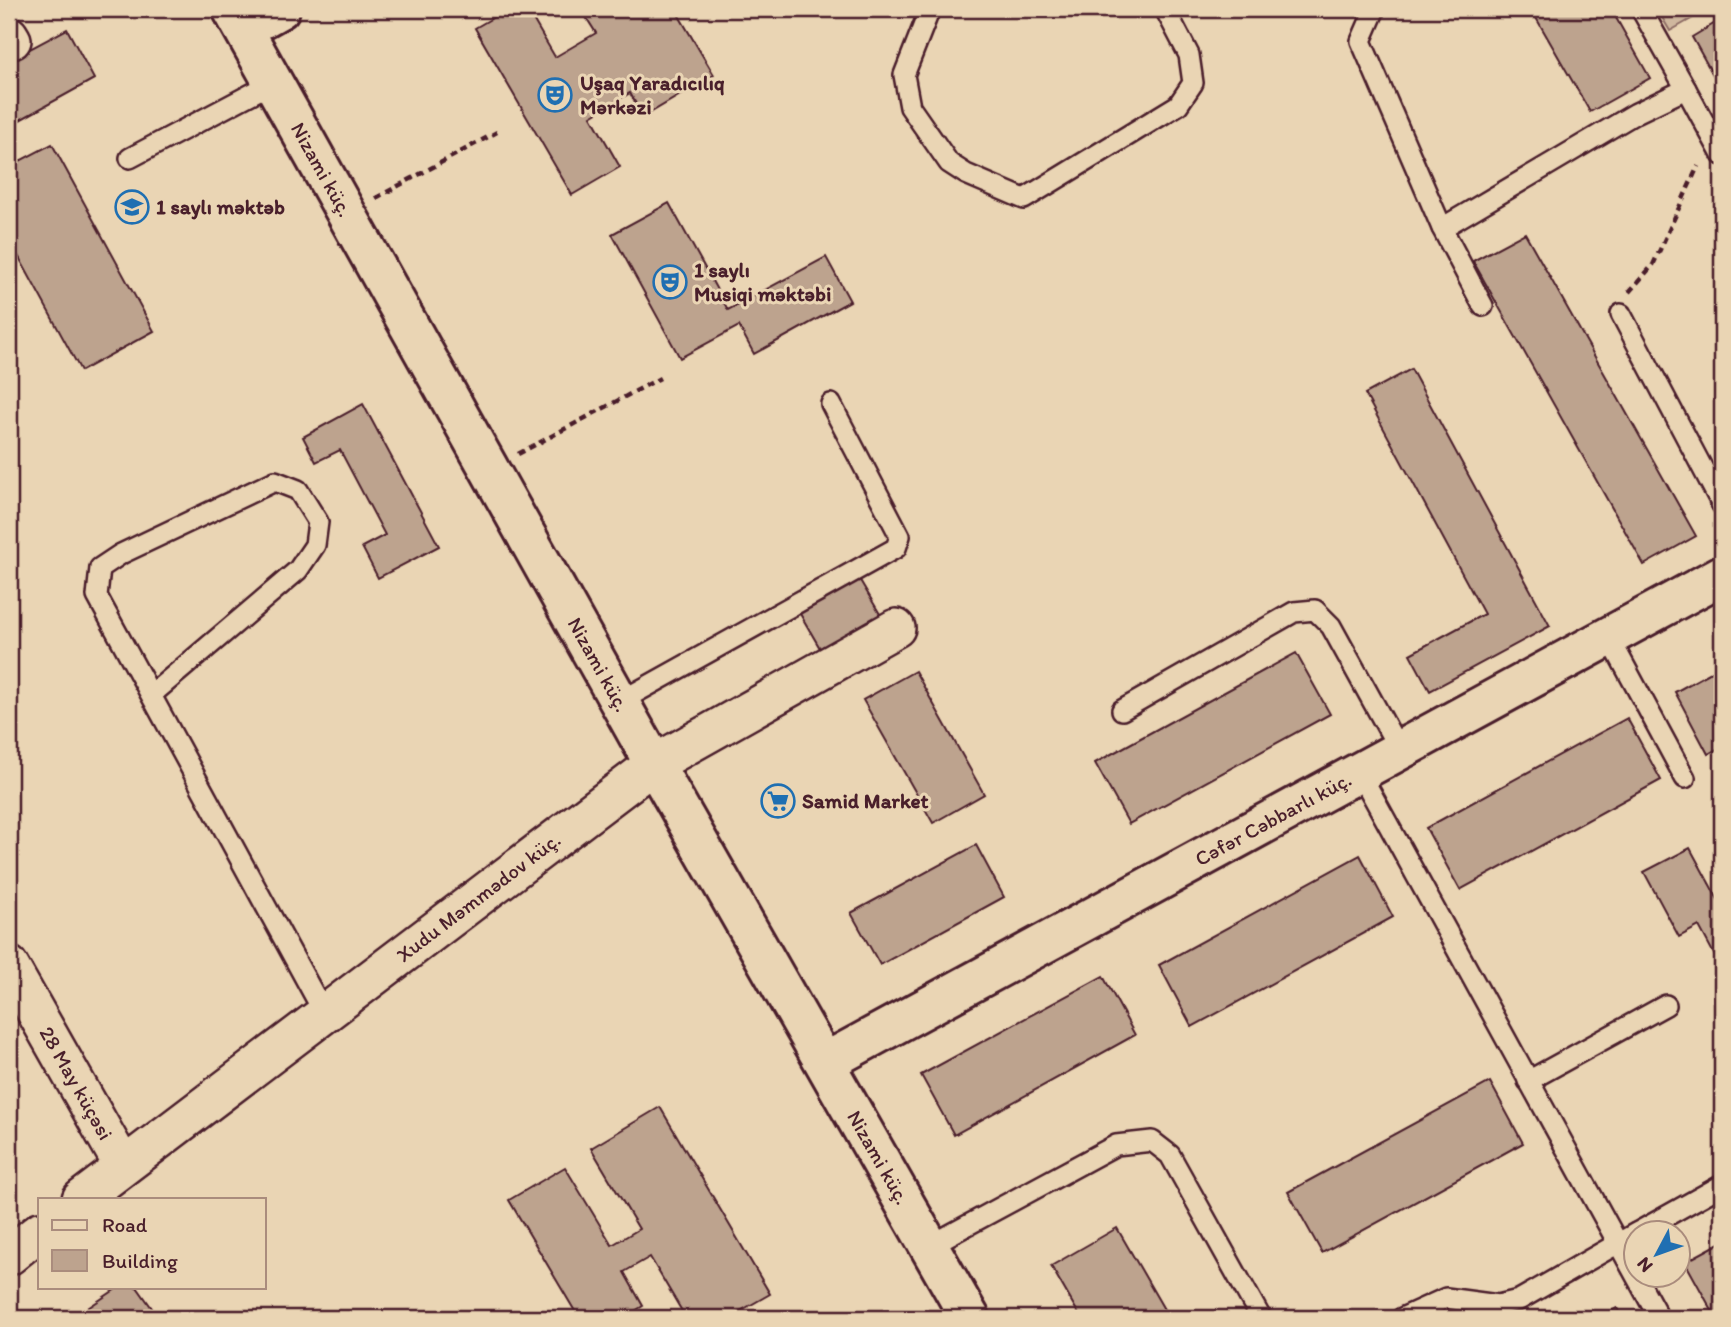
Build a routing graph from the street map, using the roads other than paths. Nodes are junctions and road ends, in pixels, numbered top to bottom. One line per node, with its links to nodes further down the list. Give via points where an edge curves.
1 (280, 9): 6 (main road)
2 (930, 9): 3 (lane, via 904,75 910,107 949,163 1024,199 1178,105 1193,83 1189,55)
3 (1164, 9)
4 (1375, 9): 11 (lane, via 1361,41)
5 (1641, 9): 8 (lane)
6 (238, 19): 7 (main road, Nizami küç.)
7 (274, 82): 10 (lane); 20 (main road, Nizami küç.)
8 (1686, 89): 9 (lane); 11 (lane, via 1636,113)
9 (1722, 155)
10 (130, 158)
11 (1442, 228): 12 (lane)
12 (1483, 306)
13 (1621, 314): 15 (lane)
14 (831, 404): 20 (lane, via 900,536 896,548)
15 (1722, 505)
16 (1722, 575): 18 (main road, Cəfər Cəbbarlı küç.)
17 (896, 628): 23 (street, Xudu Məmmədov küç.)
18 (1609, 637): 22 (main road, Cəfər Cəbbarlı küç.); 25 (lane)
19 (151, 695): 19 (lane, via 97,596 100,568 275,481 298,491 318,522 315,545 298,570); 28 (lane)
20 (619, 702): 23 (main road, Nizami küç.)
21 (1122, 710): 22 (lane, via 1294,612 1315,610 1331,626)
22 (1400, 751): 24 (main road, Cəfər Cəbbarlı küç.)
23 (654, 764): 28 (street, Xudu Məmmədov küç.); 29 (main road, Nizami küç.)
24 (1360, 773): 29 (main road, Cəfər Cəbbarlı küç.); 30 (lane)
25 (1685, 778)
26 (9, 965): 31 (street, 28 May küçəsi)
27 (1666, 1005): 30 (lane)
28 (324, 1013): 31 (street, Xudu Məmmədov küç.)
29 (826, 1062): 38 (main road, Nizami küç.)
30 (1528, 1081): 37 (lane)
31 (123, 1166): 33 (street, Xudu Məmmədov küç.)
32 (1722, 1185): 34 (lane)
33 (82, 1198)
34 (1664, 1218)
35 (38, 1233): 39 (street)
36 (1622, 1242): 37 (lane)
37 (1618, 1244): 42 (lane, via 1519,1300 1497,1305 1446,1298); 43 (lane)
38 (929, 1246): 40 (main road, Nizami küç.); 41 (lane, via 1116,1145 1152,1141 1170,1154)
39 (9, 1256)
40 (970, 1318)
41 (1261, 1318)
42 (1402, 1318)
43 (1659, 1318)

